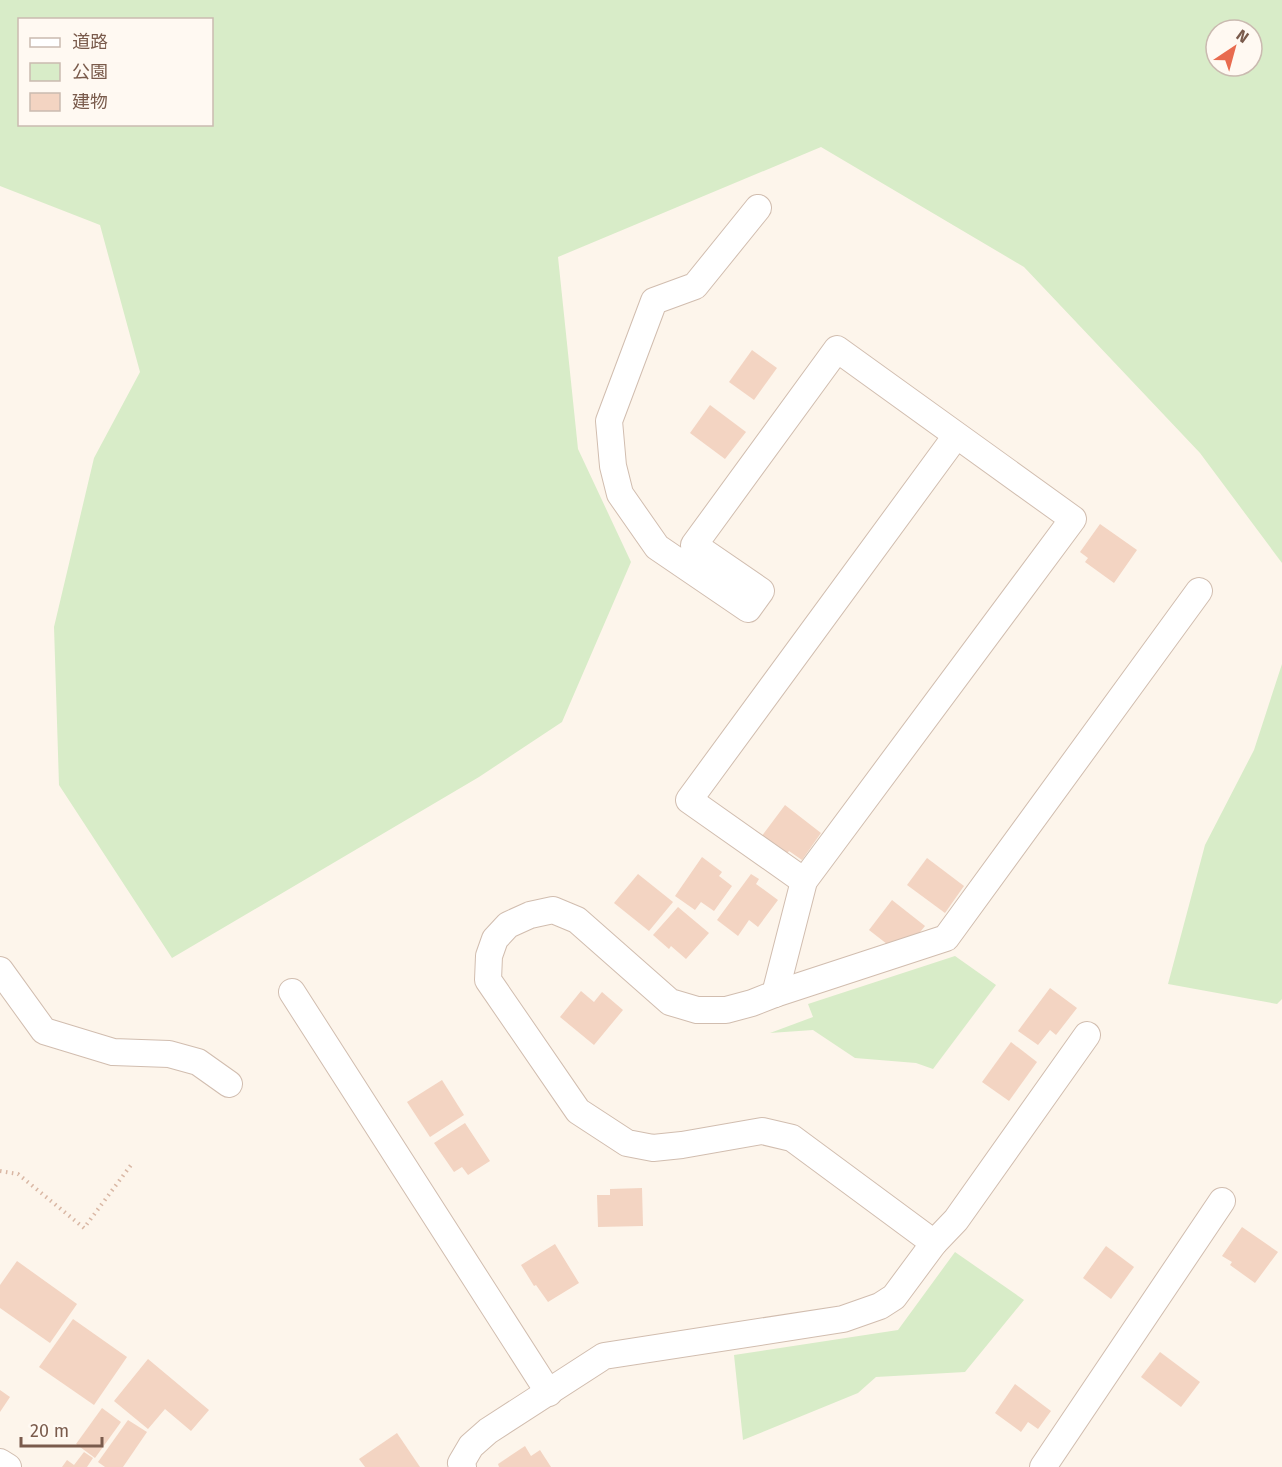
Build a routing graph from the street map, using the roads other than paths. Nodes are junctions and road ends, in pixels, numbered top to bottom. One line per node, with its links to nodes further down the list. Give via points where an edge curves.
1 (758, 208): 2 (street, via 695,286 654,301 609,421 620,494 657,547 748,609 760,591 694,545 837,350)
2 (956, 436): 4 (street, via 689,800); 4 (street, via 1073,519)
3 (1199, 591): 7 (street, via 946,938)
4 (804, 881): 7 (street)
5 (0, 969): 9 (street, via 44,1031 113,1052 169,1054 198,1062)
6 (292, 992): 12 (street)
7 (775, 994): 11 (street, via 726,1010 697,1010 670,1002 577,920 553,910 508,925 495,939 489,956 488,980 578,1111 606,1130 627,1143 653,1148 762,1131 792,1138)
8 (1087, 1035): 11 (street, via 956,1220)
9 (229, 1084)
10 (1222, 1201): 16 (street)
11 (934, 1243): 12 (street, via 894,1297 880,1306 843,1319 604,1356)
12 (549, 1393): 15 (street, via 488,1431 471,1446 460,1463)
13 (0, 1462): 14 (street)
14 (8, 1467)
15 (464, 1467)
16 (1043, 1467)

